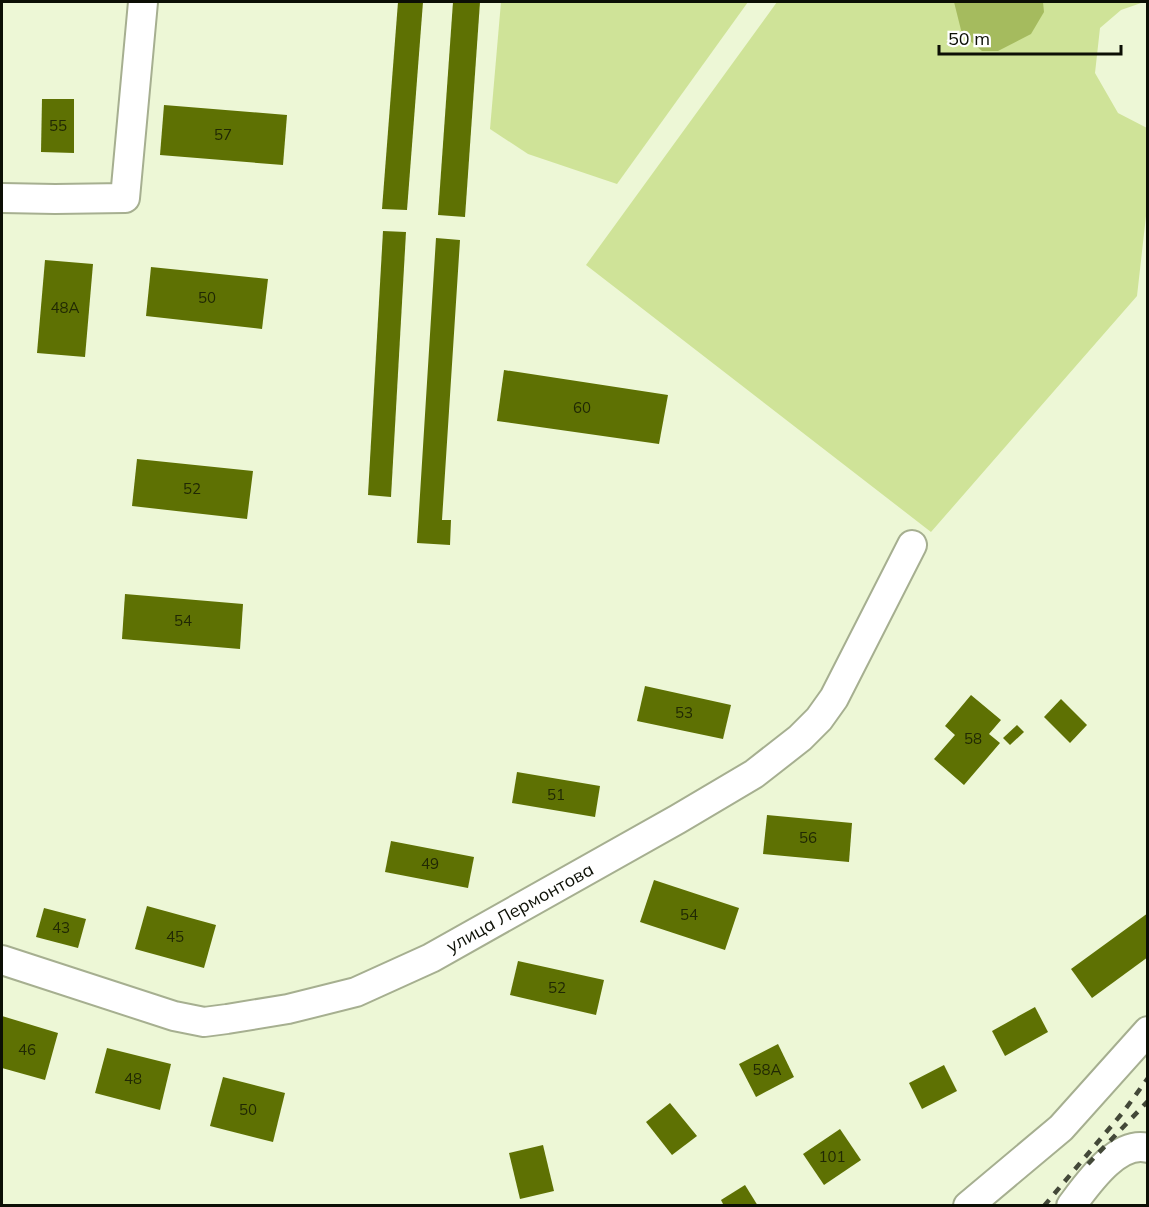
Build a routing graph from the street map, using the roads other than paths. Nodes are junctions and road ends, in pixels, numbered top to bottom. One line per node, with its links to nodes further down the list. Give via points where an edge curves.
1 (143, 2): 2 (street, via 125,198)
2 (2, 198)
3 (912, 545): 4 (street, улица Лермонтова, via 834,698 800,738 754,774 667,825 431,958 357,992 288,1009 204,1022 174,1016)
4 (2, 960)
5 (1148, 1031): 7 (street, via 1061,1128)
6 (1137, 1149): 8 (street, via 1103,1165)
7 (968, 1206)
8 (1071, 1206)

